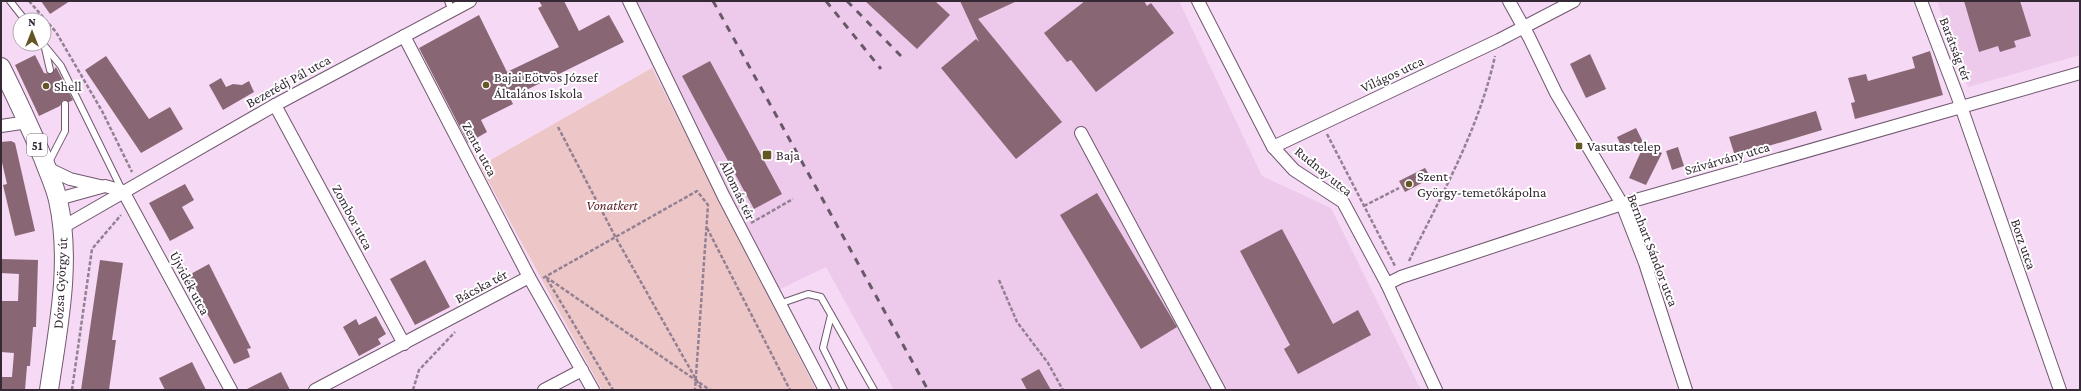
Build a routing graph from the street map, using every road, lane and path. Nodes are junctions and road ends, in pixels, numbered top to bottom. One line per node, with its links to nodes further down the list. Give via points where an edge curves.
1 (10, 1): 10 (lane)
2 (29, 1): 29 (path, via 56,32 102,111)
3 (470, 1): 9 (street, Bezerédj Pál utca)
4 (629, 1): 40 (street, Állomás tér)
5 (1198, 1): 27 (street, Rudnay utca)
6 (1509, 1): 11 (street, Bernhart Sándor utca)
7 (1574, 1): 11 (street)
8 (1921, 1): 21 (street, Barátság tér)
9 (450, 6): 12 (street, Bezerédj Pál utca)
10 (19, 12)
11 (1524, 28): 13 (street, Világos utca); 35 (street, Bernhart Sándor utca, via 1556,93)
12 (404, 36): 20 (street, Bezerédj Pál utca); 45 (street, Zenta utca)
13 (1499, 40): 23 (street, Világos utca); 43 (path, via 1489,86 1473,130)
14 (46, 52): 17 (lane)
15 (50, 52): 32 (lane, via 61,66)
16 (1, 67): 22 (main road, Dózsa György út / 51)
17 (50, 70)
18 (2080, 73): 21 (street, Szivárvány utca)
19 (65, 104): 28 (lane, via 65,131)
20 (275, 105): 29 (street, Bezerédj Pál utca); 50 (street, Zombor utca)
21 (1961, 107): 35 (street, Szivárvány utca); 72 (street, Borz utca)
22 (28, 122): 24 (street); 28 (main road, Dózsa György út / 51)
23 (1322, 124): 27 (street, Világos utca); 36 (path)
24 (1, 126)
25 (558, 127): 41 (path)
26 (1081, 133): 69 (street)
27 (1273, 147): 46 (street, Rudnay utca, via 1294,170 1343,202)
28 (47, 168): 30 (street, via 70,179); 33 (main road, Dózsa György út / 51)
29 (138, 183): 32 (street, Bezerédj Pál utca)
30 (105, 186): 32 (street); 33 (street)
31 (1399, 188): 36 (path)
32 (123, 191): 37 (street, Újvidék utca); 38 (street, Bezerédj Pál utca)
33 (58, 199): 38 (main road, Dózsa György út / 51)
34 (793, 199): 40 (path)
35 (1622, 204): 43 (street, Szivárvány utca); 71 (street, Bernhart Sándor utca, via 1645,264)
36 (1364, 206): 43 (path)
37 (131, 208): 54 (path, via 119,216 92,249); 55 (street, Újvidék utca)
38 (63, 227): 53 (main road, Dózsa György út / 51, via 61,310)
39 (706, 228): 41 (path, via 708,205 697,191); 52 (path); 64 (path)
40 (740, 230): 47 (street, Állomás tér)
41 (616, 238): 42 (path); 52 (path)
42 (546, 277): 45 (path); 52 (path); 60 (path)
43 (1401, 277): 46 (street, Szivárvány utca)
44 (999, 280): 68 (path, via 1017,322 1048,363)
45 (531, 281): 50 (street, Bácska tér); 51 (street)
46 (1387, 284): 70 (street, Rudnay utca)
47 (779, 304): 48 (lane, via 808,294 821,297); 65 (street, Állomás tér)
48 (831, 315): 66 (lane, via 823,348); 67 (lane)
49 (459, 327): 57 (path, via 419,370)
50 (404, 344): 56 (street, Bácska tér)
51 (582, 370): 58 (street); 59 (street)
52 (695, 378): 61 (path); 62 (path); 63 (path)
53 (49, 390)
54 (72, 390)
55 (231, 390)
56 (315, 390)
57 (413, 390)
58 (544, 390)
59 (593, 390)
60 (613, 390)
61 (695, 390)
62 (702, 390)
63 (710, 390)
64 (790, 390)
65 (825, 390)
66 (844, 390)
67 (874, 390)
68 (1063, 390)
69 (1219, 390)
70 (1436, 390)
71 (1686, 390)
72 (2060, 390)

